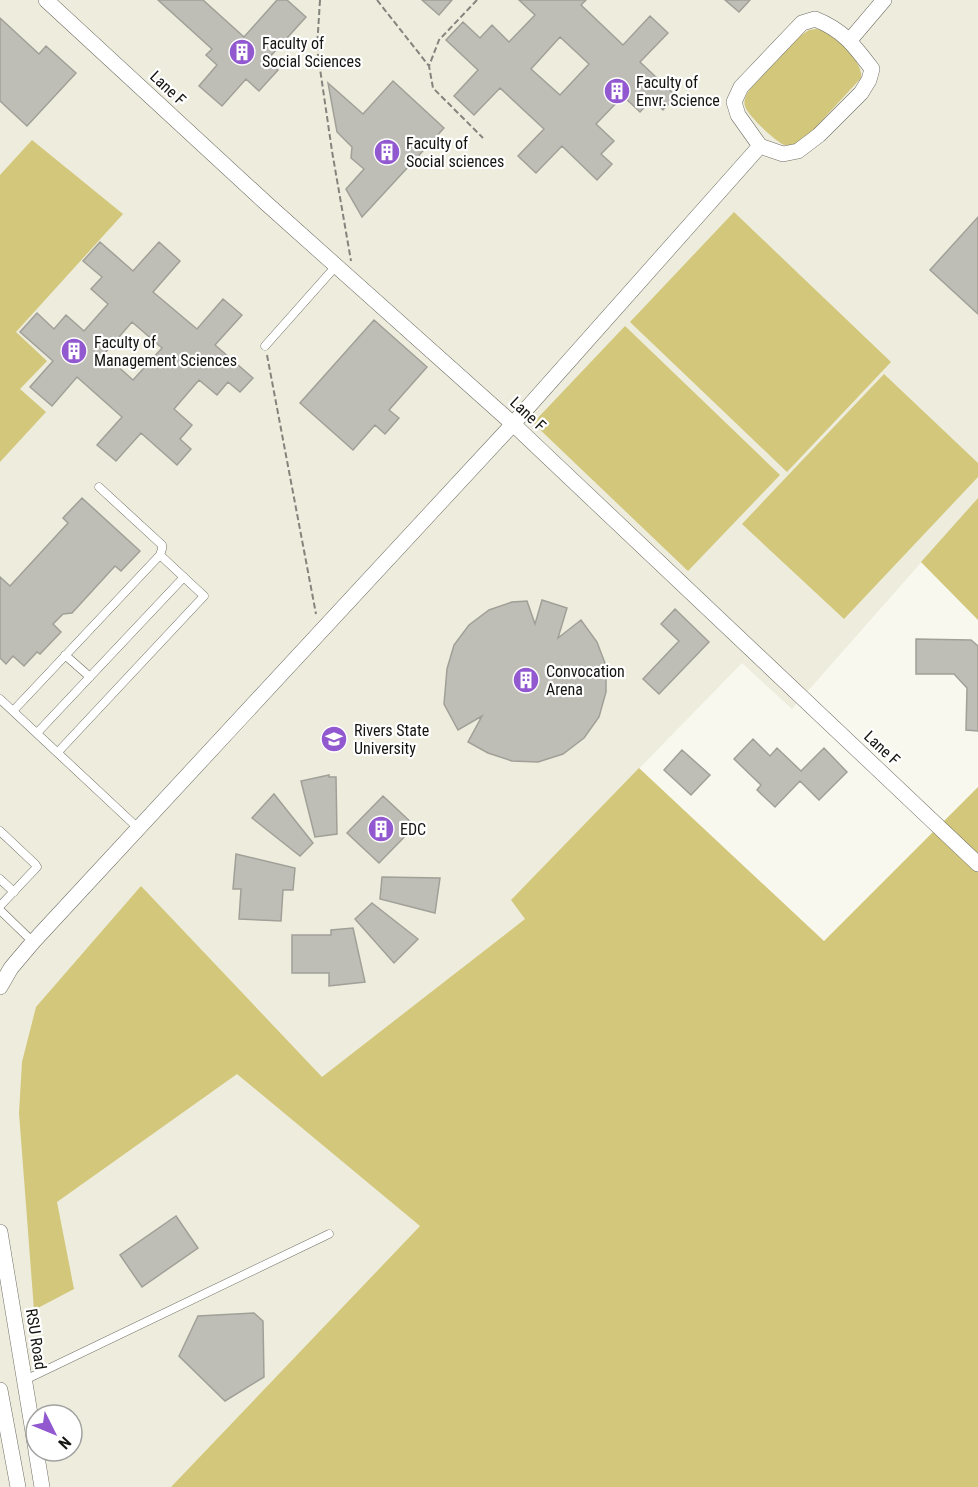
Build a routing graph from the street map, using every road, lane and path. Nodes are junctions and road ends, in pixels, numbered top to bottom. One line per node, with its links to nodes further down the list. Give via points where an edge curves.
1 (46, 0): 11 (street, Lane F)
2 (320, 0): 10 (path, via 317,48)
3 (377, 0): 7 (path)
4 (477, 0): 7 (path, via 439,40)
5 (885, 0): 6 (street)
6 (850, 40): 9 (street, via 872,69 861,93 798,151 783,154); 9 (street, via 830,24 815,19 802,24 741,87 734,102 738,116)
7 (429, 66): 8 (path, via 433,88)
8 (483, 138)
9 (760, 146): 13 (street)
10 (351, 261)
11 (336, 266): 12 (lane); 13 (street, Lane F)
12 (265, 346): 17 (path)
13 (513, 424): 17 (street); 26 (street, Lane F)
14 (99, 487): 15 (lane, via 162,545)
15 (160, 555): 16 (lane); 18 (lane)
16 (184, 577): 19 (lane); 23 (lane, via 204,596)
17 (320, 633): 24 (street)
18 (65, 655): 19 (lane); 21 (lane)
19 (90, 677): 22 (lane)
20 (0, 699): 21 (lane)
21 (13, 711): 22 (lane)
22 (38, 733): 23 (lane)
23 (58, 752): 24 (lane)
24 (138, 828): 31 (street)
25 (0, 831): 28 (lane, via 37,867)
26 (978, 864)
27 (0, 879): 28 (lane)
28 (14, 892): 29 (lane)
29 (0, 906)
30 (0, 910): 31 (lane)
31 (33, 942): 32 (street)
32 (5, 970): 33 (street)
33 (0, 987)
34 (0, 1232): 36 (street, RSU Road)
35 (329, 1234): 36 (lane)
36 (24, 1380): 38 (street, RSU Road)
37 (0, 1390): 40 (street)
38 (28, 1403)
39 (38, 1463): 41 (street, RSU Road)
40 (18, 1487)
41 (42, 1487)

